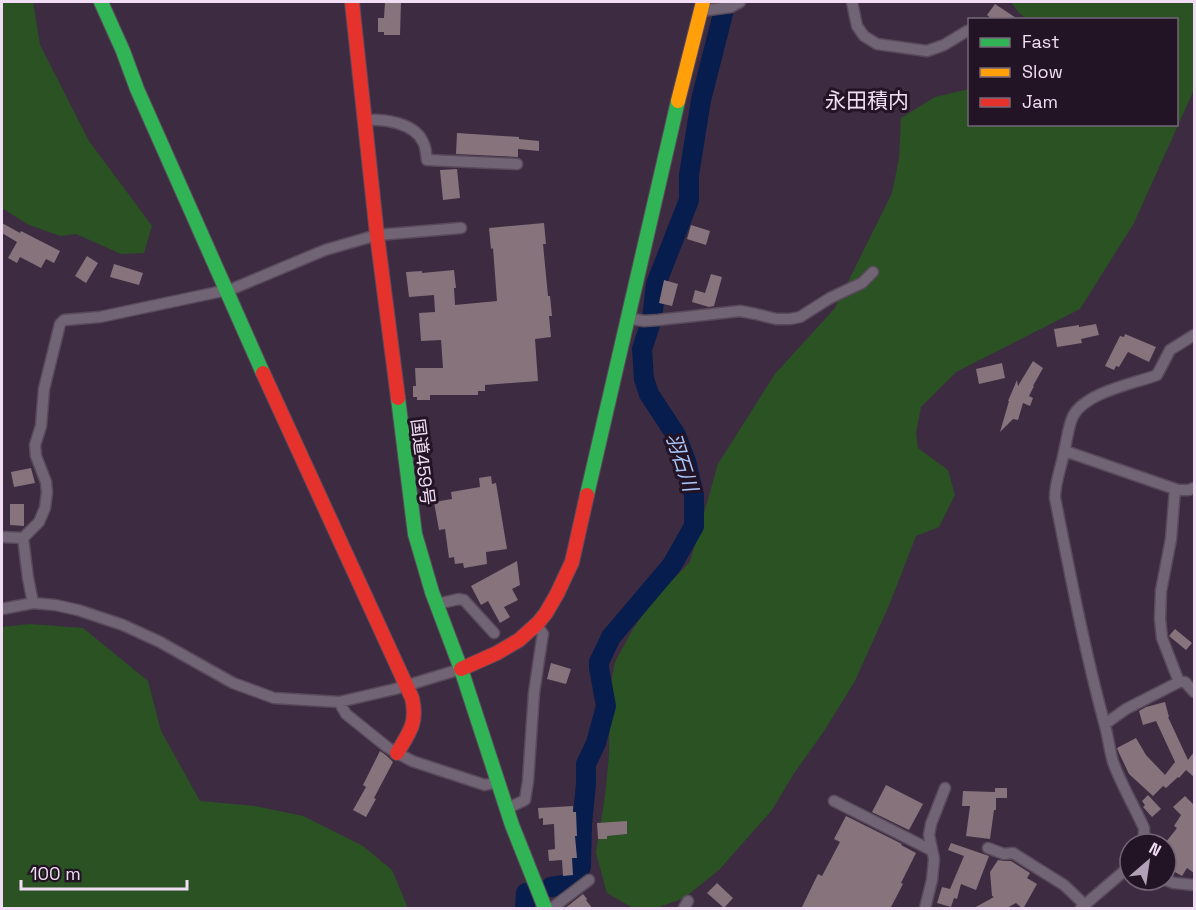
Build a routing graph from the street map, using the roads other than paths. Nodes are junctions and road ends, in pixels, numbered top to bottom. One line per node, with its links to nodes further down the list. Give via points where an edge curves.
1 (101, 2): 12 (main road)
2 (352, 2): 7 (main road, 国道459号)
3 (852, 2): 6 (street, via 857,26 877,44 927,51)
4 (702, 6): 5 (street); 13 (main road)
5 (731, 6)
6 (968, 31)
7 (364, 120): 8 (street, via 382,119 416,132 422,139 427,160); 10 (main road, 国道459号)
8 (517, 164)
9 (461, 228): 10 (street)
10 (376, 235): 12 (street, via 325,250); 21 (main road, 国道459号, via 415,534)
11 (873, 272): 13 (street, via 862,283 790,319 776,320 740,311 644,321)
12 (228, 290): 19 (street, via 100,317 64,320 60,324 35,445 46,482 45,508 39,522); 27 (main road)
13 (628, 318): 23 (main road, via 572,562 547,612)
14 (1194, 335): 15 (street, via 1170,350 1156,375 1106,392 1080,407 1072,418)
15 (1065, 451): 17 (street); 30 (street, via 1055,498)
16 (1194, 488): 17 (street)
17 (1175, 489): 26 (street, via 1160,620 1162,638)
18 (2, 537): 19 (street)
19 (23, 538): 20 (street)
20 (33, 603): 22 (street); 29 (street, via 78,610 123,625 214,673 274,698)
21 (437, 604): 24 (street, via 464,600); 25 (main road, 国道459号)
22 (2, 609)
23 (536, 624): 25 (main road, via 497,655); 35 (street, via 543,634 527,790 525,800)
24 (494, 633)
25 (461, 669): 27 (street); 32 (main road, 国道459号)
26 (1179, 682): 28 (street, via 1185,682); 30 (street)
27 (407, 685): 29 (street); 31 (main road, via 415,714)
28 (1194, 692)
29 (339, 702): 31 (street, via 345,714)
30 (1105, 724): 36 (street, via 1114,764)
31 (397, 753): 32 (street, via 485,785)
32 (498, 782): 35 (main road, 国道459号)
33 (945, 788): 38 (street, via 931,824)
34 (834, 801): 38 (street)
35 (506, 809): 44 (main road, 国道459号)
36 (1144, 832)
37 (988, 848): 43 (street, via 1024,860 1064,885)
38 (932, 850): 46 (street, via 932,880)
39 (1118, 876): 43 (street)
40 (589, 880): 45 (street)
41 (1178, 883): 42 (street)
42 (1194, 885)
43 (1083, 907)
44 (545, 909)
45 (552, 909)
46 (925, 909)

